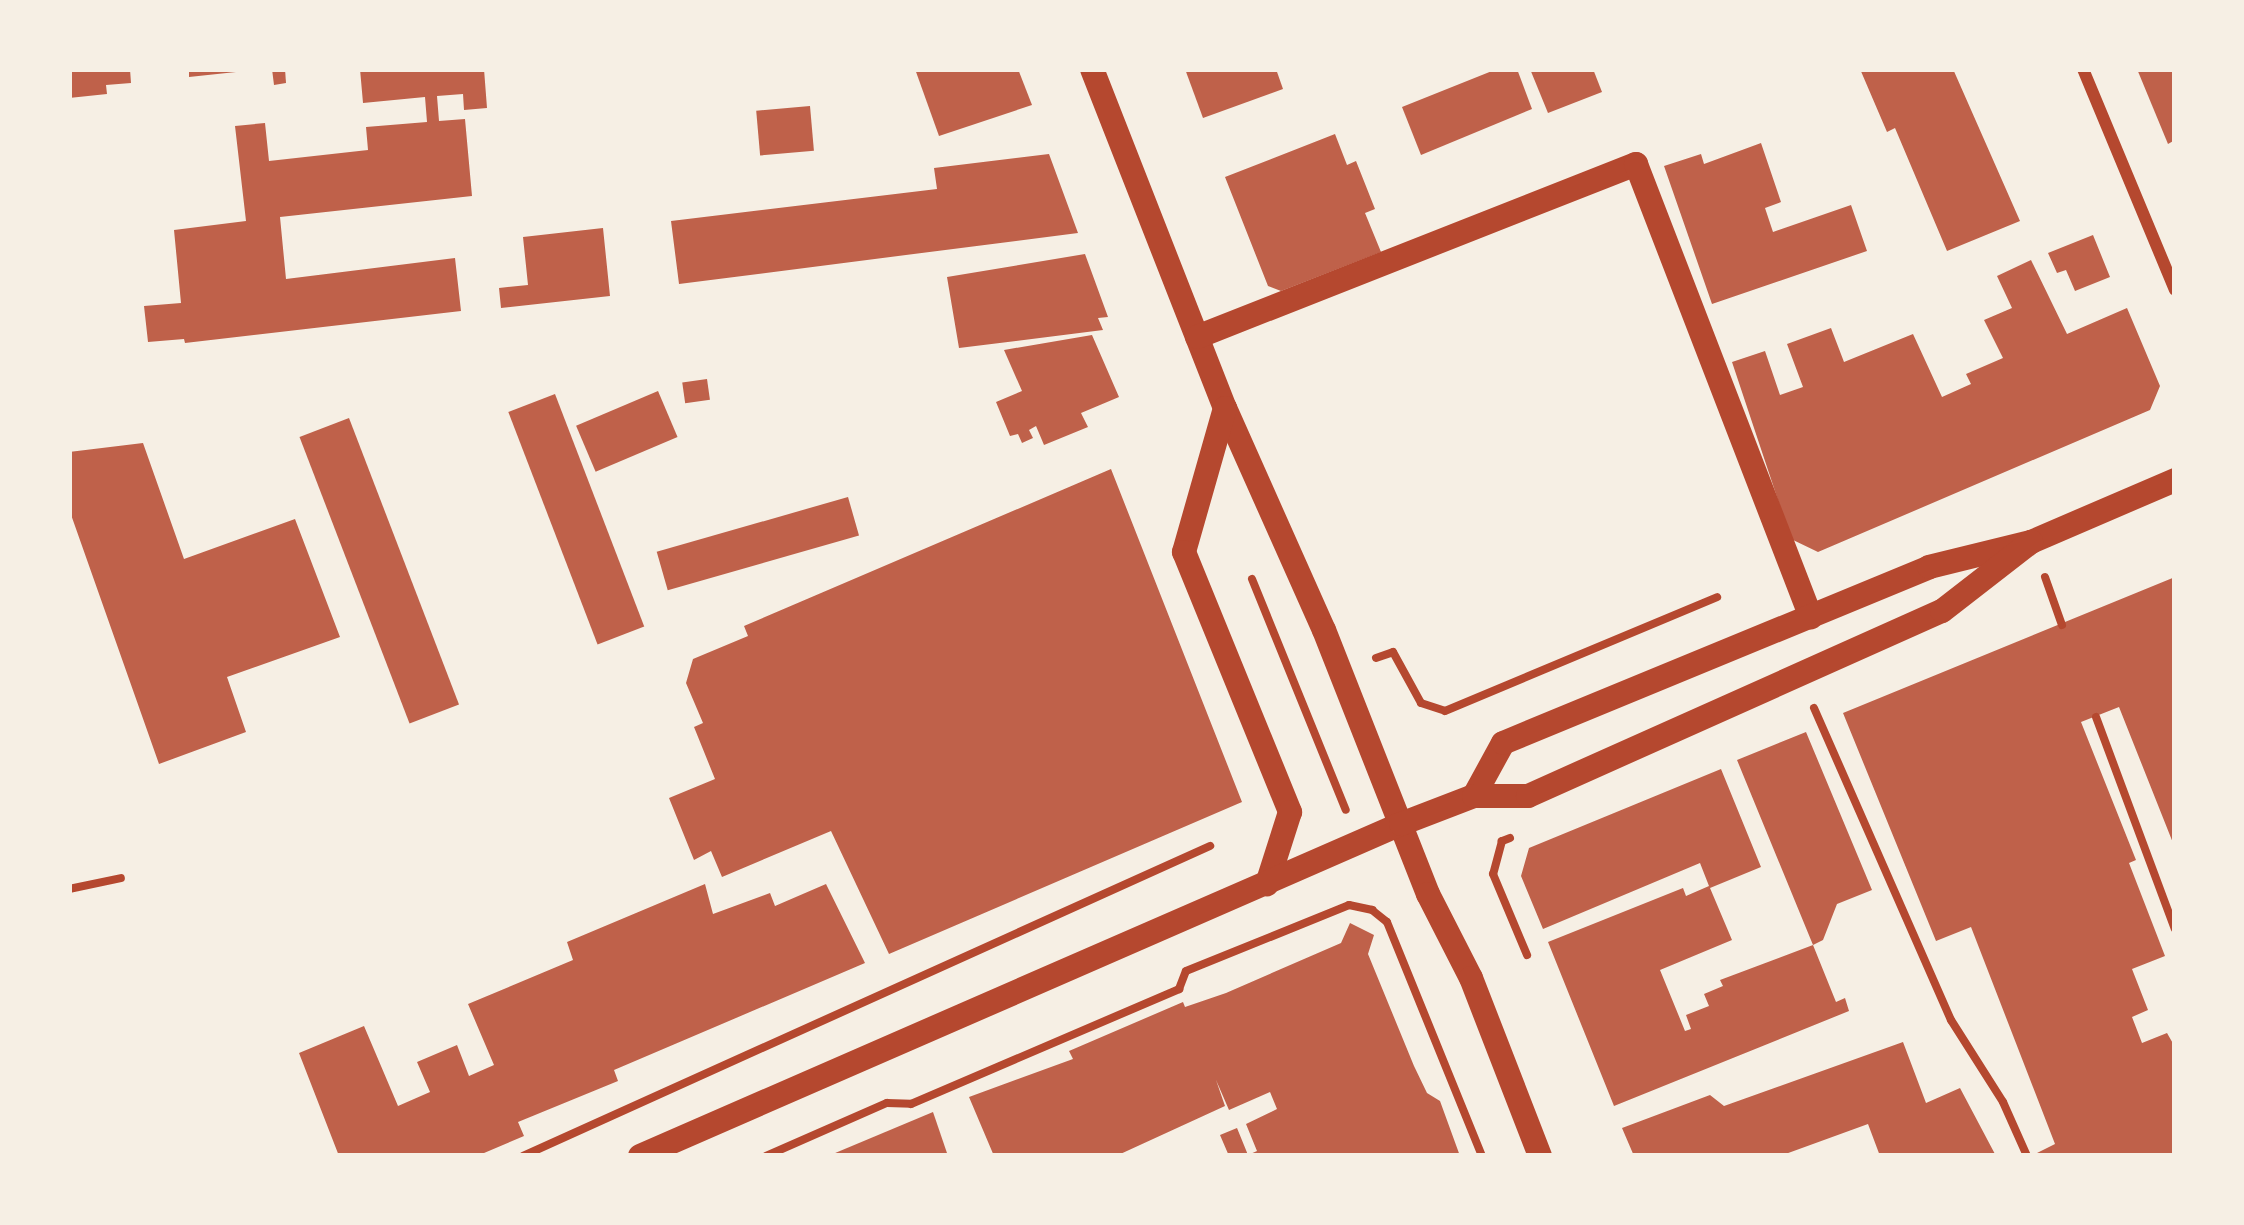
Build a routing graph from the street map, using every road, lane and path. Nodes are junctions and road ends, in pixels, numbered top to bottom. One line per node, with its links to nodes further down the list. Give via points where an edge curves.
1 (1092, 69): 4 (main road)
2 (2084, 69): 3 (street)
3 (2175, 290)
4 (1197, 338): 5 (main road); 9 (main road, via 1636,164)
5 (1225, 408): 10 (main road); 18 (main road, via 1184,552 1290,812)
6 (2175, 480): 7 (main road)
7 (2031, 542): 9 (main road, via 1929,567); 11 (main road, via 1942,611)
8 (1717, 596): 10 (path, via 1444,711 1421,703 1393,652)
9 (1811, 617): 13 (main road, via 1503,743)
10 (1341, 671): 14 (main road)
11 (1800, 673): 13 (main road, via 1528,796); 27 (path, via 1951,1020)
12 (2096, 717): 20 (path)
13 (1474, 796): 14 (main road)
14 (1401, 824): 18 (main road); 26 (main road)
15 (1521, 833): 21 (path, via 1502,841 1493,874)
16 (1210, 847): 22 (path)
17 (121, 878): 19 (path)
18 (1267, 884): 23 (main road)
19 (69, 889)
20 (2175, 929)
21 (1527, 955)
22 (523, 1156)
23 (640, 1156)
24 (766, 1156): 25 (path, via 887,1102 911,1105 1179,989 1186,971 1349,905 1388,922)
25 (1482, 1156)
26 (1540, 1156)
27 (2027, 1156)

